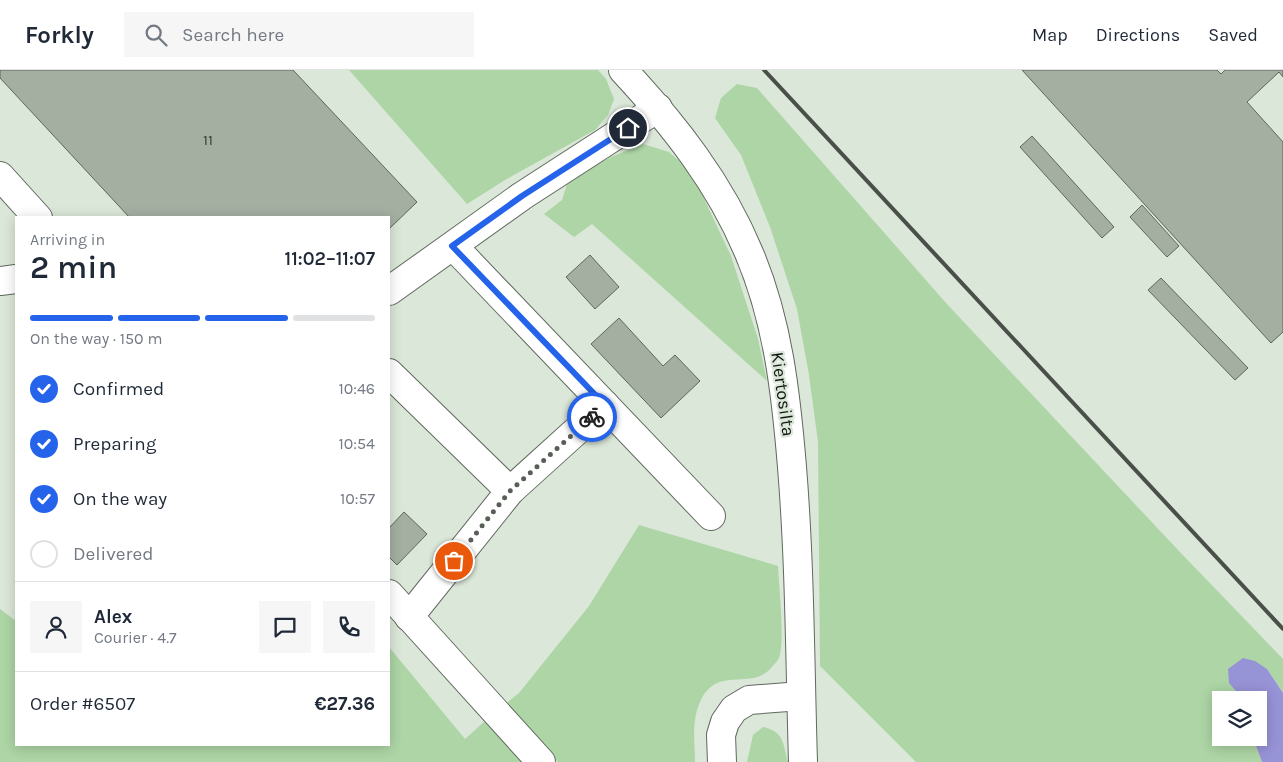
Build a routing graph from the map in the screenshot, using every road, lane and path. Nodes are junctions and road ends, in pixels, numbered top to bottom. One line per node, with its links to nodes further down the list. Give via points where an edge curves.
1 (623, 70): 2 (street, Kiertosilta)
2 (658, 108): 5 (street, via 522,196); 15 (street, Kiertosilta, via 703,167 728,210 749,252 768,303 786,402 796,524)
3 (0, 176): 4 (street)
4 (36, 216)
5 (452, 246): 8 (street); 10 (street)
6 (15, 279): 7 (street)
7 (0, 281)
8 (390, 290)
9 (390, 374): 11 (street)
10 (605, 405): 11 (street); 12 (street)
11 (510, 491): 14 (street)
12 (711, 516)
13 (390, 595): 14 (street)
14 (409, 617): 16 (street)
15 (801, 696): 17 (street, via 749,700 734,709 721,735); 18 (street, Kiertosilta)
16 (541, 762)
17 (722, 762)
18 (804, 762)

